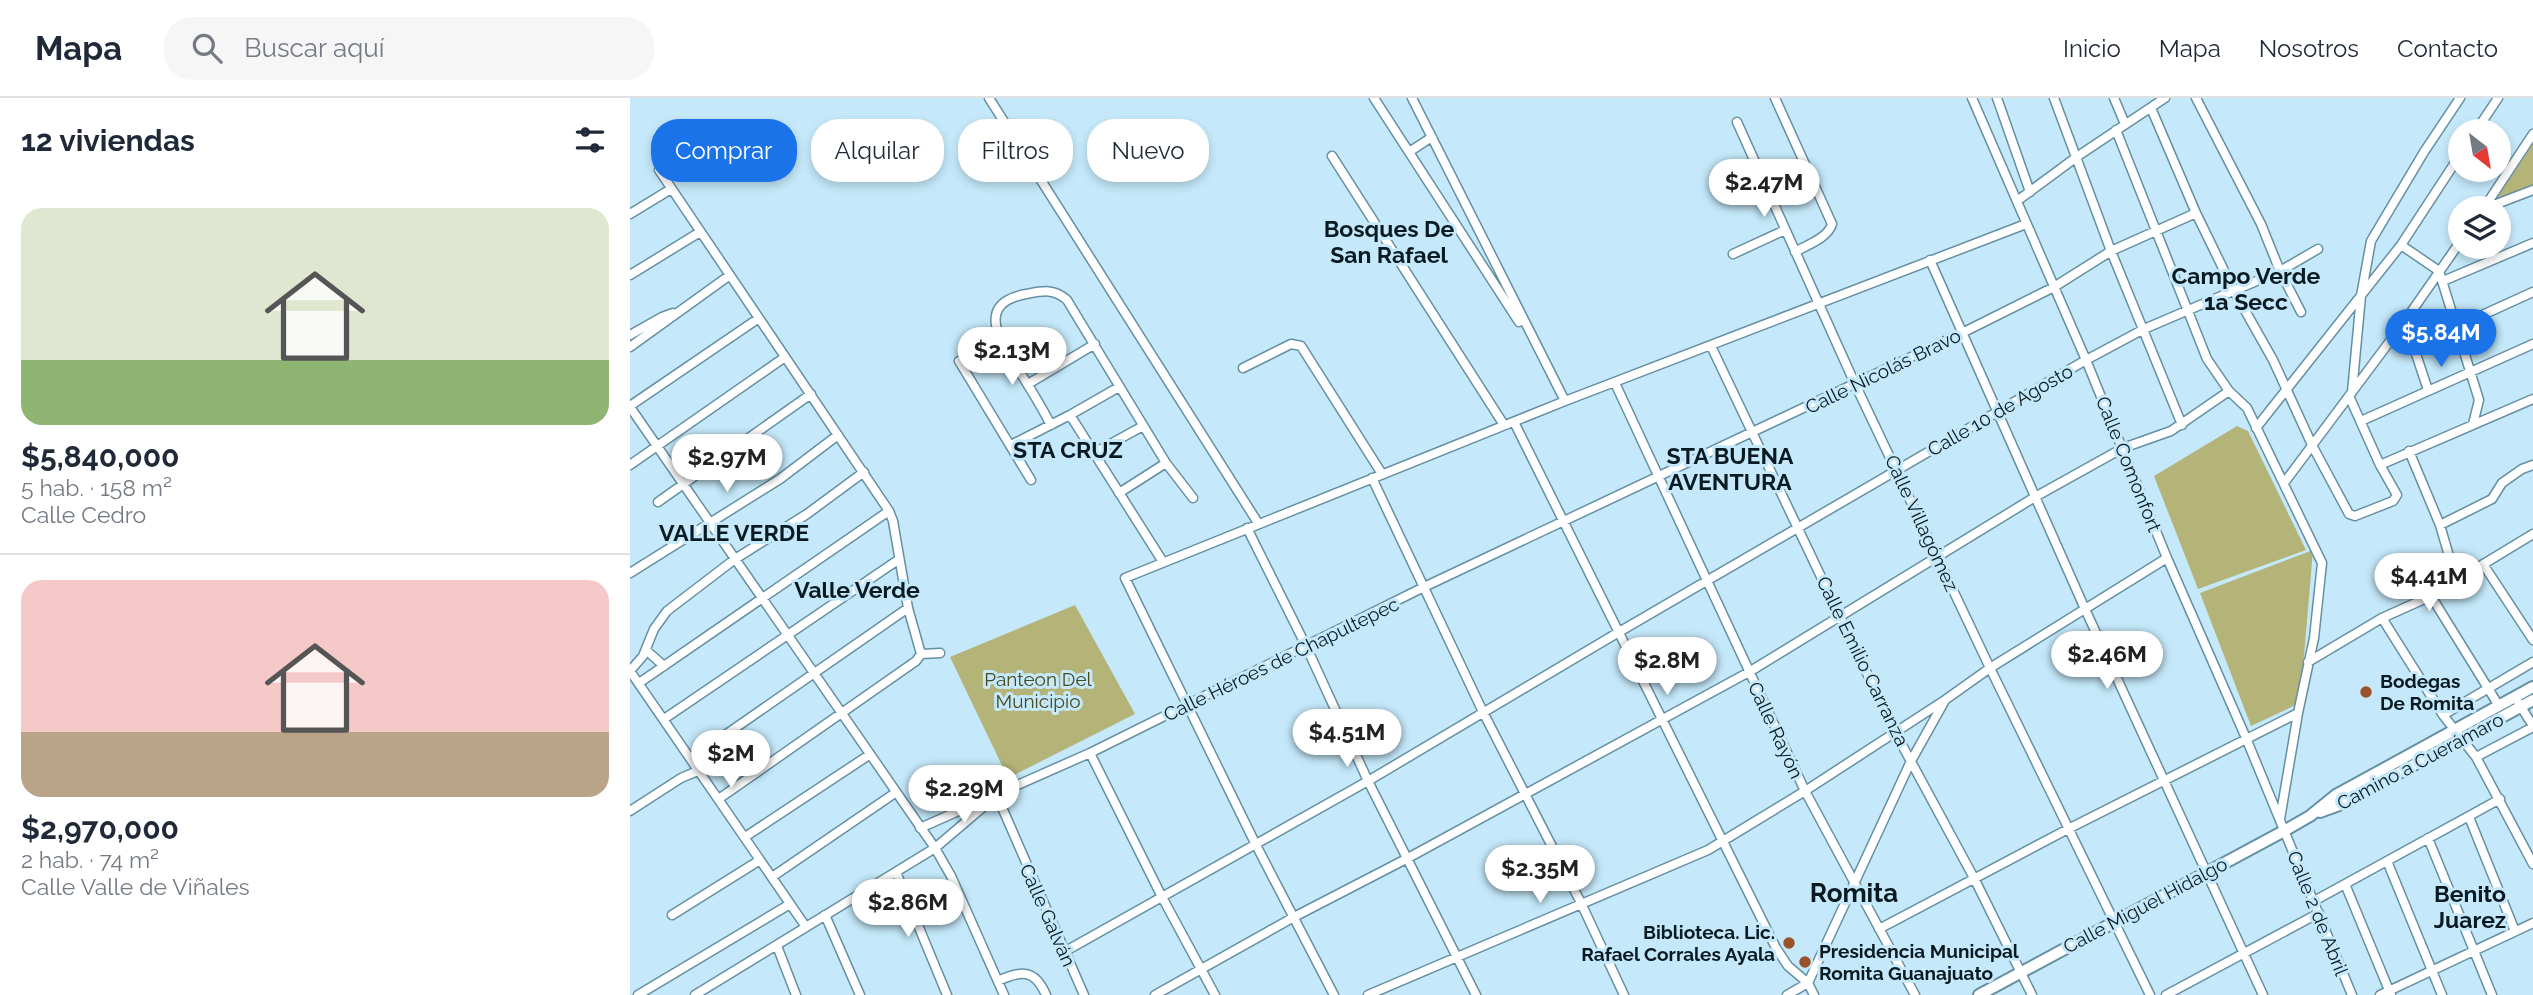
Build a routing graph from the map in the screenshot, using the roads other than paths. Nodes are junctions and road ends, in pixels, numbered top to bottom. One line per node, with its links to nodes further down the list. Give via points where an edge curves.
1 (989, 98): 128 (street)
2 (1374, 98): 20 (street)
3 (1412, 98): 19 (street)
4 (1775, 98): 23 (street)
5 (1972, 98): 32 (street, Calle Comonfort)
6 (1997, 98): 28 (street)
7 (2054, 98): 22 (street)
8 (2114, 98): 16 (street)
9 (2165, 98): 13 (street)
10 (2196, 98): 49 (street)
11 (2460, 98): 57 (street, via 2371,241)
12 (2498, 98): 14 (street)
13 (2151, 108): 16 (street); 33 (street)
14 (2484, 119)
15 (1737, 122): 29 (street, Calle Villagómez)
16 (2125, 124): 17 (street)
17 (2116, 130): 22 (street); 37 (street)
18 (2533, 134): 30 (street)
19 (1432, 137): 20 (street); 45 (street)
20 (1409, 152): 48 (street)
21 (1332, 156): 97 (street)
22 (2077, 156): 28 (street); 42 (street)
23 (1809, 172): 29 (street); 43 (street, via 1832,224 1824,236)
24 (2448, 173): 40 (street)
25 (667, 182): 26 (street)
26 (671, 189): 34 (street); 38 (street)
27 (2533, 190): 31 (street)
28 (2030, 192): 32 (street)
29 (1769, 193): 36 (street, Calle Villagómez)
30 (2493, 196)
31 (2511, 198)
32 (2017, 201): 35 (street, Calle Comonfort)
33 (2196, 213): 37 (street, Calle Nicolás Bravo); 55 (street)
34 (630, 214)
35 (2026, 224): 47 (street); 54 (street, Calle Comonfort)
36 (1784, 230): 43 (street, Calle Villagómez); 44 (street)
37 (2156, 231): 42 (street, Calle Nicolás Bravo); 59 (street)
38 (700, 232): 51 (street); 52 (street)
39 (2533, 243): 53 (street)
40 (2401, 245): 50 (street); 57 (street)
41 (2318, 249): 49 (street, Calle 10 de Agosto)
42 (2111, 251): 54 (street, Calle Nicolás Bravo); 65 (street)
43 (1795, 252): 58 (street, Calle Villagómez)
44 (1733, 254)
45 (1493, 258): 48 (street); 70 (street)
46 (2448, 259): 50 (street)
47 (1930, 260): 58 (street); 66 (street)
48 (1481, 265): 70 (street)
49 (2280, 271): 55 (street, Calle 10 de Agosto); 60 (street)
50 (2440, 271): 53 (street); 63 (street)
51 (630, 275)
52 (730, 275): 61 (street); 62 (street)
53 (2443, 281): 64 (street)
54 (2054, 287): 66 (street, Calle Nicolás Bravo); 74 (street, Calle Comonfort)
55 (2234, 291): 59 (street, Calle 10 de Agosto); 82 (street)
56 (2533, 292): 64 (street)
57 (2361, 296): 82 (street); 86 (street)
58 (1819, 304): 71 (street); 80 (street, Calle Villagómez)
59 (2189, 312): 65 (street, Calle 10 de Agosto); 84 (street, via 2207,359)
60 (2301, 312)
61 (673, 313): 67 (street); 72 (street)
62 (759, 318): 73 (street); 89 (street)
63 (2405, 321): 83 (street); 86 (street)
64 (2456, 327): 77 (street)
65 (2144, 329): 74 (street, Calle 10 de Agosto); 98 (street)
66 (1962, 333): 80 (street, Calle Nicolás Bravo); 91 (street)
67 (630, 335)
68 (1095, 344): 79 (street); 79 (street, via 1061,294 1045,291 1000,305 997,335); 81 (street)
69 (2533, 344): 77 (street)
70 (1535, 346): 88 (street)
71 (1711, 346): 78 (street); 101 (street, Calle Emilio Carranza)
72 (630, 347)
73 (785, 357): 85 (street); 104 (street)
74 (2086, 360): 91 (street, Calle 10 de Agosto); 105 (street, Calle Comonfort)
75 (959, 361): 103 (street)
76 (1243, 369): 115 (street, via 1291,344 1301,346)
77 (2471, 371): 83 (street); 95 (street, via 2479,400)
78 (1615, 383): 88 (street); 116 (street, Calle Rayón)
79 (1028, 384): 96 (street)
80 (1855, 384): 101 (street, Calle Nicolás Bravo); 113 (street, Calle Villagómez)
81 (1119, 387): 92 (street); 99 (street)
82 (2288, 390): 100 (street); 106 (street)
83 (2428, 390): 93 (street)
84 (2229, 391): 98 (street); 100 (street, via 2247,408)
85 (811, 394): 102 (street); 120 (street)
86 (2351, 394): 93 (street); 106 (street)
87 (2531, 400): 90 (street); 95 (street)
88 (1565, 401): 94 (street)
89 (630, 407): 104 (street)
90 (2533, 410)
91 (1997, 411): 113 (street, Calle 10 de Agosto); 122 (street)
92 (1070, 415): 96 (street); 108 (street)
93 (2361, 421): 111 (street)
94 (1514, 422): 97 (street); 126 (street)
95 (2473, 424): 107 (street)
96 (1051, 425): 103 (street)
97 (1504, 425): 115 (street)
98 (2182, 425): 105 (street)
99 (1143, 426): 108 (street); 109 (street)
100 (2256, 428): 119 (street)
101 (1754, 433): 116 (street, Calle Nicolás Bravo); 131 (street, Calle Emilio Carranza)
102 (838, 435): 114 (street); 127 (street, via 780,479)
103 (1011, 445): 118 (street)
104 (657, 446): 110 (street); 120 (street)
105 (2123, 447): 122 (street); 134 (street, Calle Comonfort)
106 (2313, 447): 111 (street, via 2349,514 2355,516 2396,499); 119 (street)
107 (2409, 451): 111 (street); 129 (street)
108 (1094, 453): 121 (street)
109 (1166, 463): 121 (street); 123 (street)
110 (630, 465)
111 (2379, 465)
112 (2533, 465): 129 (street, via 2501,483 2492,499)
113 (1896, 470): 131 (street, Calle 10 de Agosto); 133 (street, Calle Villagómez)
114 (864, 472): 125 (street); 135 (street)
115 (1382, 474): 117 (street)
116 (1658, 477): 126 (street, Calle Nicolás Bravo); 141 (street, Calle Rayón)
117 (1372, 478): 128 (street); 142 (street)
118 (1031, 480)
119 (2284, 483): 151 (street, via 2322,563)
120 (684, 484): 124 (street); 127 (street)
121 (1119, 492): 137 (street)
122 (2035, 497): 133 (street); 146 (street)
123 (1193, 498)
124 (658, 502)
125 (889, 511): 136 (street); 144 (street)
126 (1564, 521): 142 (street, Calle Héroes de Chapultepec); 149 (street)
127 (709, 522): 135 (street); 139 (street)
128 (1258, 523): 130 (street)
129 (2440, 525): 140 (street)
130 (1247, 528): 137 (street); 153 (street)
131 (1799, 528): 141 (street, Calle 10 de Agosto); 147 (street, Calle Emilio Carranza)
132 (2533, 534): 138 (street)
133 (1938, 556): 147 (street); 161 (street, Calle Villagómez)
134 (2167, 558): 146 (street); 182 (street, Calle Comonfort)
135 (735, 559): 144 (street); 154 (street, via 667,611)
136 (898, 560): 145 (street); 150 (street)
137 (1163, 562): 171 (street, via 1125,578)
138 (2483, 564): 140 (street); 152 (street)
139 (630, 573)
140 (2456, 580): 143 (street)
141 (1707, 581): 149 (street, Calle 10 de Agosto); 163 (street, Calle Rayón)
142 (1424, 587): 153 (street, Calle Héroes de Chapultepec); 173 (street)
143 (2431, 596): 148 (street); 167 (street)
144 (762, 598): 150 (street); 160 (street)
145 (908, 608): 157 (street); 164 (street)
146 (2085, 609): 161 (street); 189 (street)
147 (1841, 615): 163 (street); 180 (street, Calle Emilio Carranza)
148 (2382, 618): 155 (street); 176 (street)
149 (1619, 632): 173 (street, Calle 10 de Agosto); 178 (street)
150 (788, 635): 164 (street); 177 (street)
151 (2314, 638): 155 (street); 158 (street)
152 (2533, 640)
153 (1306, 646): 171 (street, Calle Héroes de Chapultepec); 190 (street)
154 (646, 650): 160 (street); 162 (street)
155 (2328, 650): 158 (street)
156 (940, 653): 157 (street)
157 (921, 654): 175 (street)
158 (2308, 662): 174 (street)
159 (2533, 662): 167 (street)
160 (663, 666): 165 (street)
161 (1990, 668): 168 (street); 202 (street, Calle Villagómez)
162 (630, 671): 165 (street)
163 (1749, 672): 178 (street); 191 (street, Calle Rayón)
164 (814, 674): 175 (street); 186 (street)
165 (639, 683): 177 (street)
166 (2533, 687): 170 (main road, Camino a Cuerámaro)
167 (2490, 689): 172 (street); 176 (street)
168 (1945, 700): 180 (street); 187 (street)
169 (2533, 700): 170 (main road, Camino a Cuerámaro)
170 (2518, 701): 172 (main road, Camino a Cuerámaro); 179 (street); 181 (main road, Camino a Cuerámaro)
171 (1187, 706): 183 (street, Calle Héroes de Chapultepec); 206 (street)
172 (2500, 706): 181 (main road, Camino a Cuerámaro)
173 (1483, 712): 190 (street, Calle 10 de Agosto); 193 (street)
174 (2298, 713): 182 (street); 200 (street)
175 (841, 714): 184 (street); 195 (street)
176 (2443, 715): 181 (street)
177 (664, 719): 186 (street)
178 (1661, 720): 193 (street); 205 (street)
179 (2533, 726): 185 (street)
180 (1895, 732): 187 (street, Calle Emilio Carranza); 191 (street)
181 (2458, 735): 185 (street); 198 (main road, Camino a Cuerámaro, via 2342,804)
182 (2246, 738): 189 (street); 200 (street, Calle Comonfort)
183 (1090, 753): 194 (street, Calle Héroes de Chapultepec); 218 (street)
184 (869, 755): 192 (street); 203 (street)
185 (2476, 757): 196 (street)
186 (692, 758): 188 (street)
187 (1911, 761): 215 (street, Calle Emilio Carranza); 216 (street)
188 (700, 770): 195 (street); 197 (street)
189 (2164, 780): 202 (street); 213 (street)
190 (1368, 781): 206 (street, Calle 10 de Agosto); 208 (street)
191 (1805, 791): 205 (street); 216 (street, Calle Rayón)
192 (895, 793): 201 (street); 214 (street)
193 (1524, 793): 208 (street); 220 (street)
194 (997, 796): 201 (street); 207 (street); 234 (street, Calle Galván)
195 (720, 799): 203 (street)
196 (2500, 799): 199 (street); 211 (street)
197 (630, 811)
198 (2310, 816): 200 (main road, Calle Miguel Hidalgo)
199 (2469, 817): 204 (street); 230 (street)
200 (2282, 825): 213 (main road, Calle Miguel Hidalgo); 219 (street, Calle 2 de Abril)
201 (920, 828): 207 (street)
202 (2070, 828): 215 (street); 226 (street, Calle Villagómez)
203 (745, 837): 209 (street)
204 (2428, 838): 210 (street); 232 (street)
205 (1725, 841): 220 (street, via 1683,863); 240 (street, via 1776,948)
206 (1255, 844): 218 (street, Calle 10 de Agosto); 225 (street)
207 (935, 848): 212 (street); 239 (street)
208 (1408, 858): 225 (street); 235 (street)
209 (760, 860): 214 (street); 223 (street)
210 (2387, 861): 217 (street); 237 (street)
211 (2533, 864)
212 (896, 872): 224 (street); 246 (street)
213 (2207, 872): 226 (main road, Calle Miguel Hidalgo); 233 (street)
214 (772, 877): 221 (street)
215 (1974, 878): 229 (street); 238 (street, Calle Emilio Carranza)
216 (1853, 883): 229 (street, Calle Rayón); 240 (street)
217 (2345, 884): 219 (street); 241 (street)
218 (1161, 897): 234 (street, Calle 10 de Agosto); 236 (street)
219 (2314, 901): 222 (street, Calle 2 de Abril)
220 (1581, 903): 235 (street); 255 (street)
221 (790, 904): 228 (street); 242 (street)
222 (2319, 913): 233 (street); 264 (street, Calle 2 de Abril)
223 (672, 915)
224 (825, 915): 228 (street); 245 (street)
225 (1294, 917): 236 (street); 252 (street)
226 (2115, 921): 238 (main road, Calle Miguel Hidalgo); 261 (street, Calle Villagómez)
227 (2533, 923): 230 (street)
228 (806, 927): 231 (street)
229 (1879, 929): 258 (street, Calle Rayón)
230 (2515, 931): 232 (street)
231 (777, 946): 243 (street); 244 (street)
232 (2473, 950): 237 (street); 267 (street)
233 (2244, 952): 262 (street); 263 (street)
234 (1064, 953): 249 (street, Calle Galván)
235 (1458, 957): 253 (street); 254 (street)
236 (1201, 970): 250 (street); 251 (street)
237 (2432, 970): 241 (street); 266 (street)
238 (2021, 973): 259 (main road, Calle Miguel Hidalgo); 260 (street, Calle Emilio Carranza)
239 (998, 981): 247 (street); 248 (street, via 1023,973 1041,983)
240 (1808, 983): 256 (street); 257 (street)
241 (2390, 993): 265 (street)
242 (638, 995)
243 (695, 995)
244 (796, 995)
245 (860, 995)
246 (947, 995)
247 (1004, 995)
248 (1046, 995)
249 (1084, 995)
250 (1155, 995)
251 (1215, 995)
252 (1334, 995)
253 (1368, 995)
254 (1476, 995)
255 (1624, 995)
256 (1787, 995)
257 (1814, 995)
258 (1915, 995)
259 (1979, 995)
260 (2032, 995)
261 (2150, 995)
262 (2166, 995)
263 (2263, 995)
264 (2352, 995)
265 (2380, 995)
266 (2442, 995)
267 (2492, 995)

